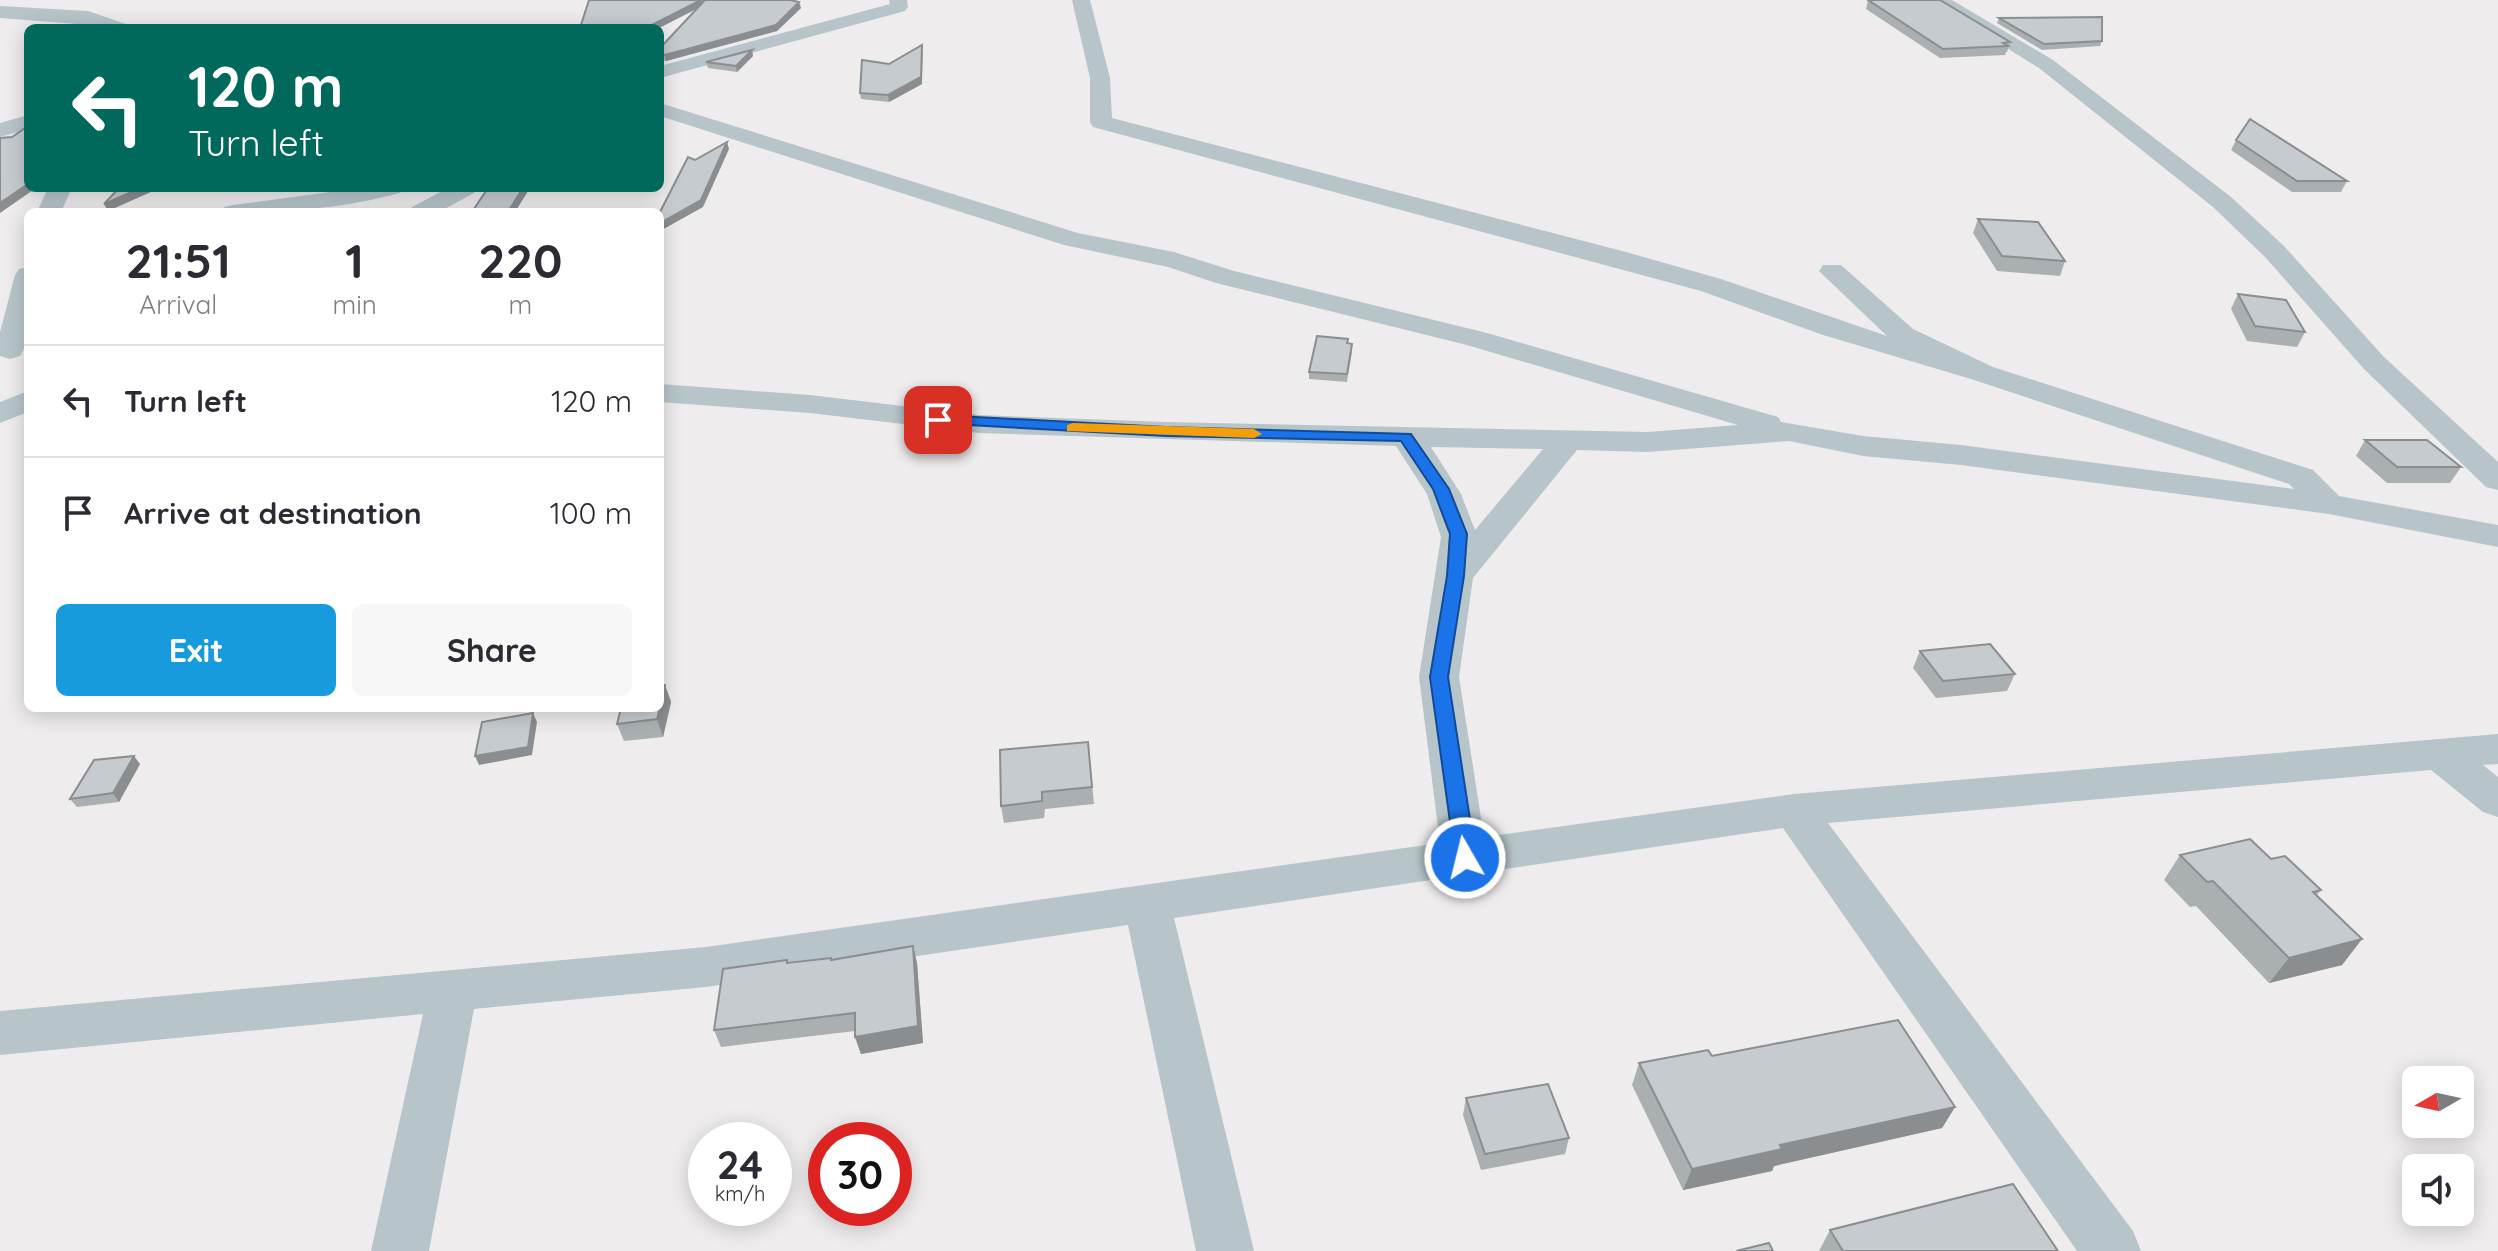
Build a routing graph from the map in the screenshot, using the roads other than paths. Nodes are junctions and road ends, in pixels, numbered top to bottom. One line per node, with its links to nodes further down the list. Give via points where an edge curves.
1 (898, 0): 7 (street, via 899,7)
2 (1081, 0): 18 (street, via 1100,78 1101,122 1617,258)
3 (1939, 0): 25 (street, via 2046,64 2222,202 2275,252 2374,363)
4 (38, 7): 5 (street); 6 (street)
5 (0, 12)
6 (108, 24)
7 (664, 71)
8 (664, 110): 22 (street, via 1073,240 1174,260 1477,339)
9 (24, 123): 10 (street)
10 (0, 130)
11 (374, 192): 13 (street)
12 (458, 192): 14 (street)
13 (270, 208)
14 (428, 208)
15 (1832, 271): 18 (street, via 1903,335)
16 (24, 295): 17 (street)
17 (13, 350)
18 (1982, 373): 26 (street, via 2301,477)
19 (664, 393): 23 (street, via 979,424)
20 (24, 402): 21 (street)
21 (0, 414)
22 (1789, 431): 24 (street, via 1648,442); 26 (street, via 1863,446)
23 (1405, 437): 24 (street); 28 (street, via 1441,489 1458,534)
24 (1568, 440): 28 (street)
25 (2498, 480)
26 (2329, 504): 27 (street)
27 (2498, 536)
28 (1455, 576): 33 (street, via 1439,677)
29 (2498, 749): 30 (street)
30 (2440, 754): 31 (street); 32 (street)
31 (2498, 801)
32 (1794, 810): 33 (street); 39 (street)
33 (1465, 858): 34 (street)
34 (1147, 904): 35 (street, via 706,967); 38 (street)
35 (453, 991): 36 (street); 37 (street)
36 (0, 1033)
37 (400, 1251)
38 (1225, 1251)
39 (2112, 1251)

